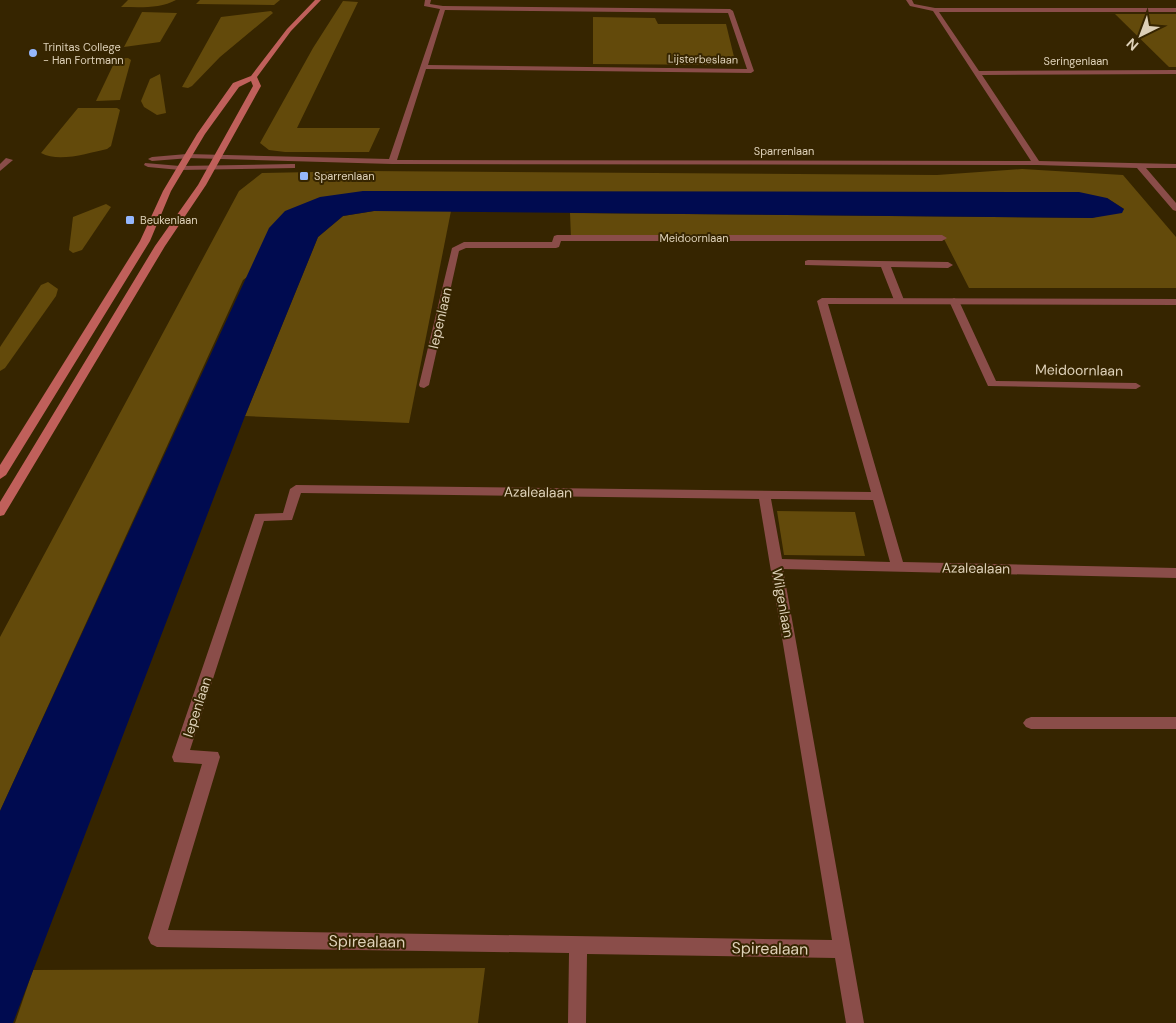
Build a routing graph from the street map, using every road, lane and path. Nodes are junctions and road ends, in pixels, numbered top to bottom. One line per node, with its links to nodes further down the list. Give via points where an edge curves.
1 (318, 0): 10 (street)
2 (428, 0): 4 (street, via 426,4)
3 (909, 0): 5 (street, via 912,5)
4 (443, 8): 7 (street); 7 (street, Lijsterbeslaan, via 730,11 751,71)
5 (935, 10): 6 (street); 8 (street)
6 (1176, 10)
7 (424, 67): 14 (street)
8 (977, 72): 9 (street, Seringenlaan); 15 (street)
9 (1176, 72)
10 (253, 77): 11 (street, via 236,85); 12 (street, via 257,86)
11 (187, 156): 12 (street, Sparrenlaan); 18 (street); 18 (street, via 150,162)
12 (218, 156): 14 (street, Sparrenlaan); 19 (street)
13 (9, 160): 20 (street)
14 (392, 162): 15 (street, Sparrenlaan); 19 (street, Sparrenlaan)
15 (1037, 163): 16 (street, Sparrenlaan)
16 (1140, 166): 17 (street, Sparrenlaan); 21 (street)
17 (1176, 166)
18 (180, 168): 19 (street, Sparrenlaan); 32 (street, via 145,242)
19 (212, 168): 36 (street, via 160,246)
20 (0, 170)
21 (1176, 208)
22 (942, 238): 23 (street, Meidoornlaan, via 557,238 556,245 468,245)
23 (455, 250): 30 (street, Iepenlaan)
24 (808, 263): 25 (street)
25 (885, 264): 26 (street); 27 (street)
26 (948, 265)
27 (899, 300): 28 (street); 35 (street, via 822,301)
28 (954, 302): 29 (street); 31 (street, Meidoornlaan, via 992,384)
29 (1176, 302)
30 (424, 385)
31 (1136, 386)
32 (0, 475)
33 (311, 488): 34 (street, Azalealaan); 42 (street, Iepenlaan, via 296,489 288,516 259,517 180,757 212,757)
34 (764, 495): 35 (street); 37 (street, Wilgenlaan)
35 (878, 496): 38 (street)
36 (0, 512)
37 (776, 564): 38 (street, Azalealaan); 44 (street, Wilgenlaan)
38 (898, 567): 39 (street, Azalealaan)
39 (1176, 573)
40 (1031, 723): 41 (street)
41 (1176, 723)
42 (156, 938): 43 (street, Spirealaan)
43 (578, 945): 44 (street, Spirealaan); 45 (street)
44 (842, 949): 46 (street, Wilgenlaan)
45 (577, 1023)
46 (855, 1023)

